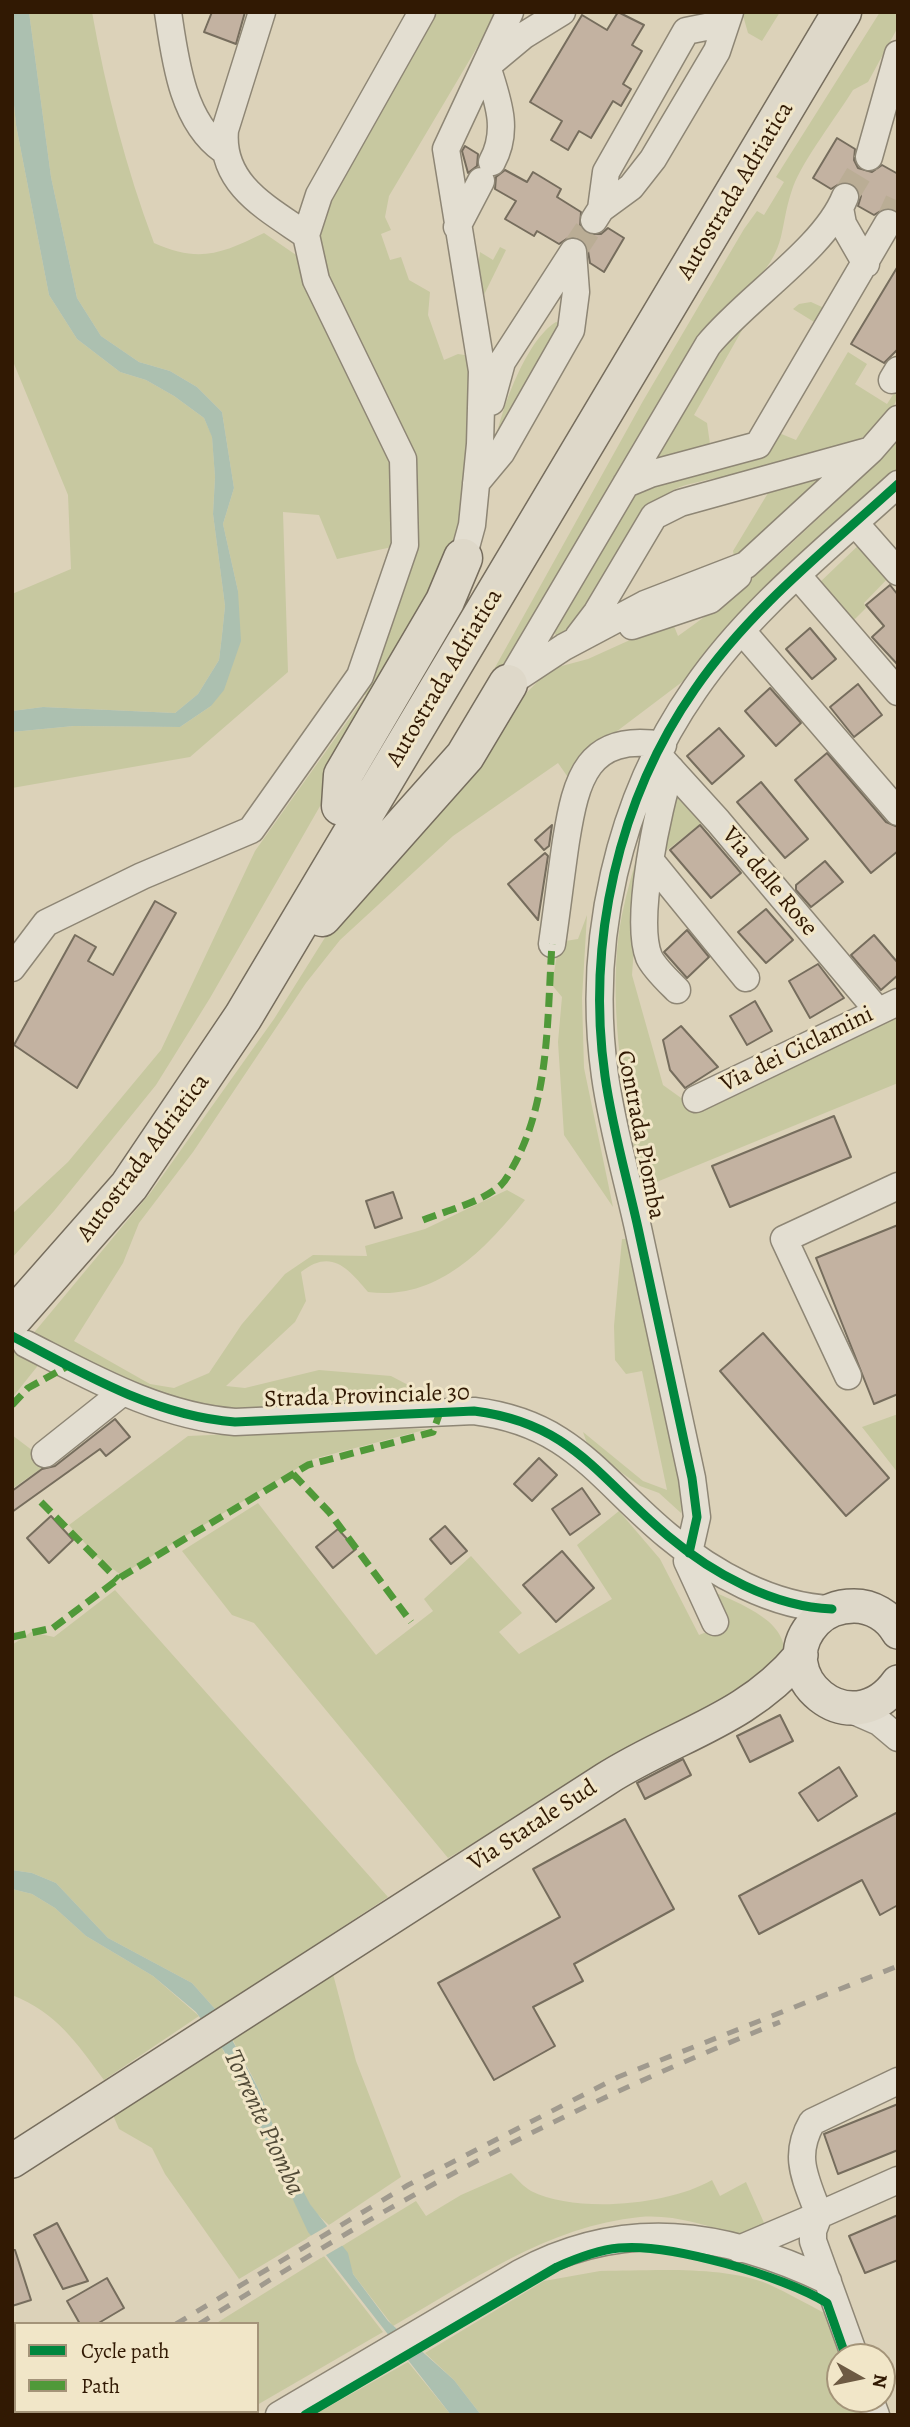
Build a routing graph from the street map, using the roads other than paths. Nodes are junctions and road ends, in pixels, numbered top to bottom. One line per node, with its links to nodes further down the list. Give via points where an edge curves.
1 (168, 12): 12 (street, via 192,112 207,139)
2 (262, 12): 12 (street, via 225,130)
3 (422, 12): 16 (street, via 319,195)
4 (510, 12): 10 (street)
5 (562, 12): 10 (street)
6 (814, 12): 33 (highway, Autostrada Adriatica)
7 (842, 12): 41 (highway, Autostrada Adriatica)
8 (728, 18): 8 (street, via 717,51 653,159 631,187 597,214 606,172 686,32)
9 (898, 54): 11 (street)
10 (487, 66): 15 (street, via 446,149); 15 (street, via 502,116 500,147)
11 (891, 114): 13 (street)
12 (223, 150): 16 (street, via 249,194)
13 (869, 157)
14 (888, 223): 17 (street)
15 (457, 227): 19 (street, via 482,371)
16 (306, 235): 37 (street, via 316,280 403,458 405,545 360,676 251,830 46,923)
17 (866, 264): 22 (street, via 758,444); 22 (street, via 843,224 843,203 778,277 725,323 708,345)
18 (898, 419): 20 (street)
19 (480, 444): 21 (street); 21 (street, via 502,362 573,252 576,292 570,330 501,453)
20 (871, 450): 29 (street, via 746,565 645,604); 29 (street, via 660,511 597,612)
21 (476, 483): 25 (street)
22 (626, 484): 30 (street)
23 (898, 484): 24 (street, Contrada Piomba)
24 (855, 523): 26 (street); 27 (street, Contrada Piomba)
25 (463, 558): 33 (highway, via 445,601 343,775)
26 (898, 572)
27 (798, 576): 28 (street, Contrada Piomba); 31 (street)
28 (742, 631): 32 (street, Contrada Piomba, via 695,688); 34 (street)
29 (572, 643): 30 (street)
30 (508, 684): 41 (highway, via 465,756 324,913 263,1010)
31 (898, 692)
32 (664, 757): 35 (street); 36 (street, via 643,741 623,743 606,750 584,769 572,802); 40 (street, Via delle Rose); 49 (street, Contrada Piomba, via 628,820 606,913 600,974 605,1075 692,1478 697,1517)
33 (341, 806): 44 (highway, Autostrada Adriatica, via 153,1111 94,1191)
34 (898, 812)
35 (650, 860): 38 (street); 39 (street, via 645,931 649,957)
36 (552, 944)
37 (12, 968)
38 (746, 978)
39 (677, 990)
40 (888, 1007): 42 (street, Via dei Ciclamini)
41 (243, 1017): 45 (highway, Autostrada Adriatica, via 129,1186)
42 (696, 1099)
43 (898, 1186): 46 (street, via 784,1239)
44 (12, 1283)
45 (19, 1331): 47 (street, Strada Provinciale 30)
46 (848, 1376)
47 (123, 1392): 48 (street); 49 (street, Strada Provinciale 30, via 192,1417 235,1422 474,1411 509,1417 581,1455)
48 (45, 1454)
49 (689, 1553): 50 (street, Strada Provinciale 30); 53 (street, via 687,1562)
50 (775, 1599): 51 (street, Strada Provinciale 30); 55 (street, Strada Provinciale 30, via 797,1626)
51 (832, 1609): 52 (main road, via 860,1606); 55 (main road, via 812,1625)
52 (886, 1613): 54 (main road)
53 (715, 1622)
54 (898, 1632)
55 (802, 1651): 57 (main road, via 807,1680); 58 (main road, via 787,1672)
56 (898, 1684): 57 (main road, via 876,1703)
57 (835, 1704): 58 (main road, via 782,1697); 59 (street, via 879,1721)
58 (748, 1705): 61 (main road, Via Statale Sud, via 617,1772)
59 (898, 1738)
60 (898, 2081): 63 (street, via 812,2122 801,2150)
61 (12, 2161)
62 (898, 2180): 63 (street)
63 (819, 2215): 64 (street); 65 (street, via 813,2241)
64 (738, 2249): 65 (street, via 780,2259); 67 (street, via 680,2237 627,2236 569,2249 520,2273)
65 (828, 2281): 66 (street)
66 (850, 2343)
67 (279, 2415)

